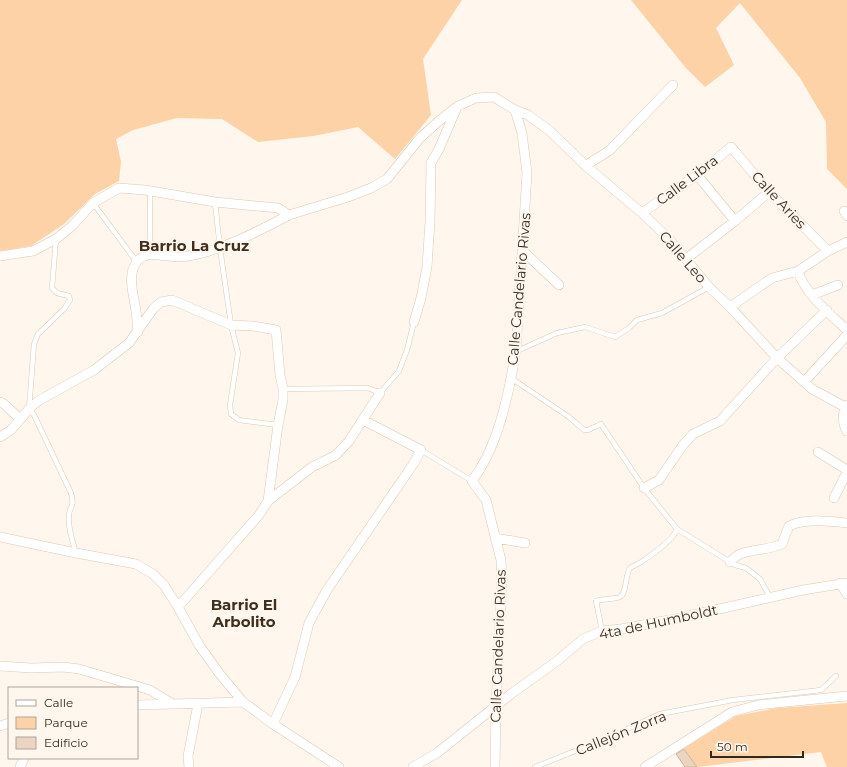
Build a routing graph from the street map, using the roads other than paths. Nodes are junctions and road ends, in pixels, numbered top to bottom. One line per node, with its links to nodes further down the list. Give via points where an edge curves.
1 (673, 85): 5 (street, via 610,150)
2 (458, 106): 3 (street, Calle Leo, via 476,98 494,97); 12 (street, Calle Leo, via 420,138 387,179 348,197); 30 (street, via 431,163 427,267)
3 (515, 110): 5 (street, Calle Leo, via 528,115 550,131); 17 (street, Calle Candelario Rivas, via 522,134 527,173)
4 (731, 147): 6 (street, Calle Libra); 8 (street, Calle Aries)
5 (586, 166): 11 (street, Calle Leo)
6 (698, 175): 11 (street, Calle Libra); 13 (street)
7 (150, 191): 9 (street); 10 (street, via 119,188); 19 (lane)
8 (769, 192): 13 (street); 18 (street, Calle Aries)
9 (215, 202): 12 (street, via 278,208); 16 (lane)
10 (93, 203): 14 (street); 22 (lane)
11 (642, 213): 21 (street, Calle Leo)
12 (289, 215): 16 (street, Calle Leo)
13 (735, 221): 21 (street)
14 (56, 239): 20 (street, via 33,251); 43 (lane, via 52,288 57,293 69,296 70,300 38,334 34,344)
15 (847, 242): 18 (street)
16 (220, 248): 19 (street, Calle Leo, via 181,257); 31 (lane)
17 (523, 251): 24 (street); 35 (street, Calle Candelario Rivas)
18 (828, 251): 23 (street)
19 (150, 254): 22 (street)
20 (0, 256)
21 (686, 259): 26 (street, Calle Leo)
22 (136, 261): 33 (street, via 132,269 132,285)
23 (798, 271): 27 (street, via 800,279); 28 (street, via 772,278)
24 (559, 285)
25 (838, 285): 27 (street)
26 (709, 288): 28 (street, Calle Leo); 35 (lane, via 662,313 637,320 615,336 585,327 557,333)
27 (812, 295): 29 (street)
28 (730, 307): 36 (street, Calle Leo)
29 (827, 310): 32 (street); 36 (street)
30 (414, 322): 40 (lane, via 399,371)
31 (231, 325): 33 (street, via 172,300 161,302 153,309); 39 (street, via 276,330); 46 (lane, via 238,353 230,405 231,414 239,420)
32 (847, 330)
33 (138, 332): 43 (street, via 129,343 94,370 38,401)
34 (847, 335): 38 (street)
35 (517, 351): 37 (street, Calle Candelario Rivas)
36 (777, 358): 38 (street, Calle Leo); 53 (street, via 720,421 694,434 683,445 659,480)
37 (511, 378): 52 (street, Calle Candelario Rivas, via 502,417 481,469); 53 (lane, via 584,430 601,424)
38 (804, 382): 42 (street, Calle Leo)
39 (283, 389): 40 (lane, via 368,388); 46 (street)
40 (380, 393): 45 (street)
41 (0, 402): 44 (street)
42 (846, 407): 47 (street, via 843,417)
43 (29, 409): 44 (street); 61 (lane, via 71,493 73,505 69,521)
44 (20, 419): 48 (street, via 11,430)
45 (363, 420): 49 (street); 55 (street, via 336,455 312,467)
46 (278, 425): 55 (street)
47 (847, 430)
48 (0, 437)
49 (421, 450): 52 (lane); 77 (street, via 327,590 309,623 295,677)
50 (818, 452): 51 (street)
51 (847, 471): 54 (street)
52 (472, 481): 59 (street, Calle Candelario Rivas, via 486,500)
53 (644, 488): 57 (lane)
54 (834, 498)
55 (268, 501): 66 (street, via 259,515)
56 (847, 523): 62 (street, via 796,522 789,526 782,544 739,554)
57 (678, 529): 62 (lane); 67 (lane, via 664,545 631,568 623,594 619,598 596,601)
58 (0, 538): 61 (street)
59 (495, 538): 60 (street); 76 (street, Calle Candelario Rivas, via 501,560 502,580)
60 (525, 543)
61 (76, 553): 66 (street, via 136,564 153,574 164,585)
62 (730, 562): 65 (lane, via 746,568 760,579)
63 (843, 583): 64 (street); 65 (street, 4ta de Humboldt)
64 (847, 594)
65 (770, 597): 67 (street, 4ta de Humboldt, via 675,619)
66 (178, 607): 72 (street, via 199,645)
67 (602, 631): 76 (street, 4ta de Humboldt, via 582,640)
68 (0, 666): 73 (street, via 79,669 150,690)
69 (836, 676): 71 (lane, Callejón Zorra, via 821,690)
70 (847, 696): 71 (street)
71 (757, 701): 82 (lane, Callejón Zorra, via 733,700 660,714); 83 (street, via 732,712)
72 (243, 702): 74 (street); 77 (street)
73 (173, 704): 74 (street); 75 (street)
74 (198, 704): 78 (street, via 188,756)
75 (138, 705)
76 (496, 707): 80 (street, 4ta de Humboldt, via 437,753); 81 (street, Calle Candelario Rivas)
77 (273, 724): 79 (street)
78 (189, 767)
79 (339, 767)
80 (413, 767)
81 (495, 767)
82 (535, 767)
83 (645, 767)

